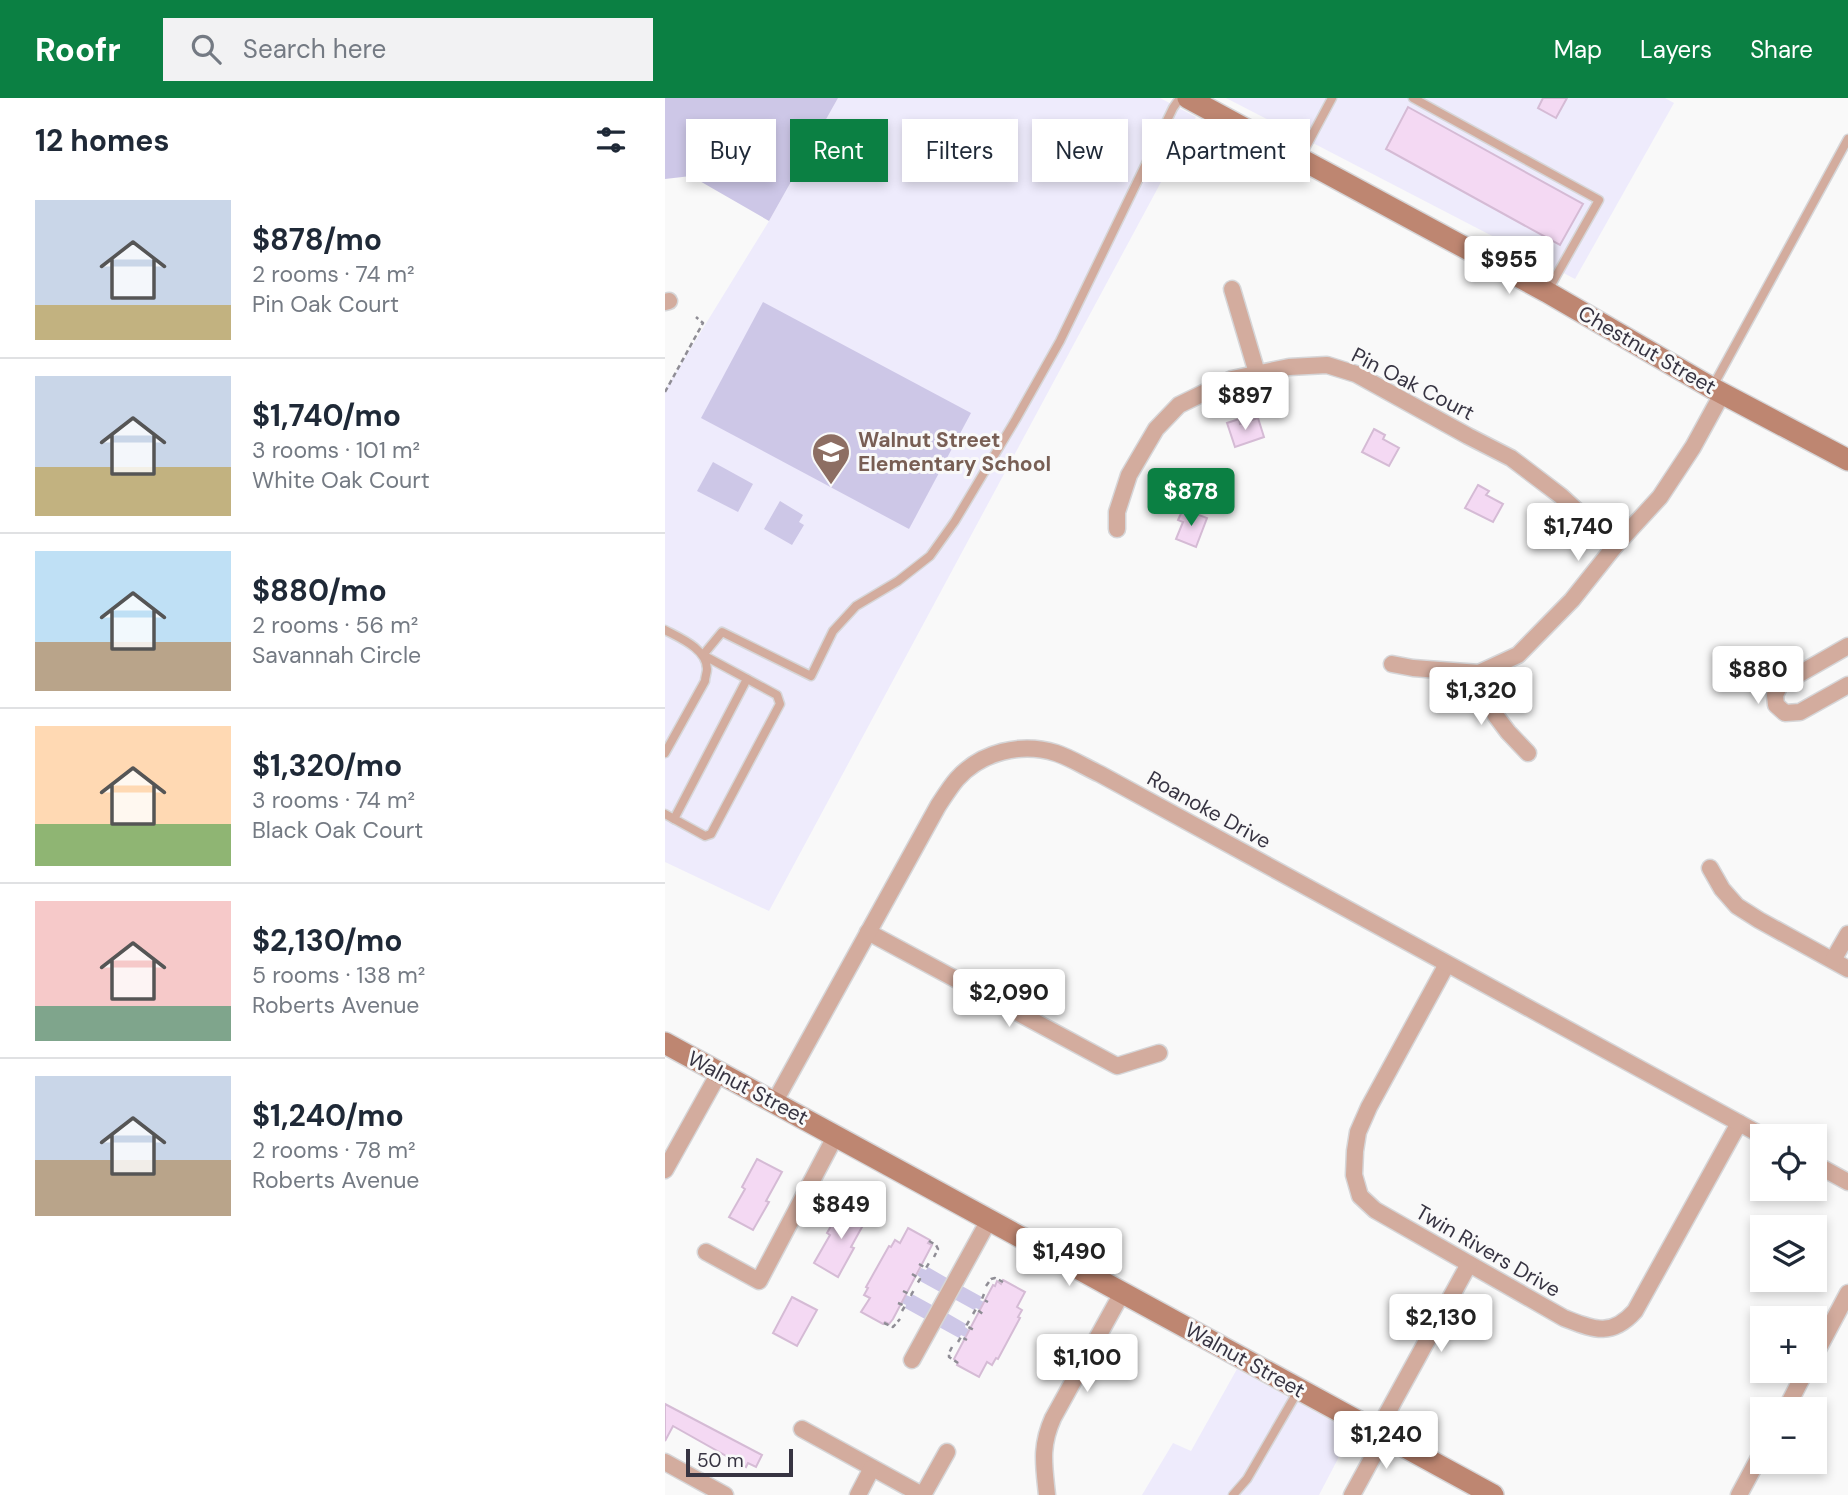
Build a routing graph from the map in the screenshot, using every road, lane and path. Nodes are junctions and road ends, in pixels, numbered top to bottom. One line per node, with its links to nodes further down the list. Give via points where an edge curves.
1 (1180, 98): 20 (lane, via 1060,341 930,556 856,606 833,631 811,676 722,632)
2 (1188, 98): 5 (street, Chestnut Street)
3 (1332, 98): 6 (lane)
4 (1413, 98): 10 (lane, via 1599,200)
5 (1227, 119)
6 (1310, 138)
7 (1848, 139): 13 (lane)
8 (1310, 164): 10 (street, Chestnut Street)
9 (1232, 289): 12 (street)
10 (1547, 292): 13 (street, Chestnut Street)
11 (696, 317): 14 (path, via 703,323)
12 (1257, 373): 16 (street, Pin Oak Court, via 1232,379 1179,405 1156,429 1129,475 1117,512); 17 (street, Pin Oak Court, via 1327,365 1356,374 1511,458)
13 (1717, 391): 15 (street, Chestnut Street); 17 (street, via 1693,447 1660,497)
14 (665, 392)
15 (1848, 460)
16 (1117, 529)
17 (1615, 546): 22 (street, via 1572,600 1518,655)
18 (665, 630): 20 (lane)
19 (1848, 646): 24 (street, via 1780,685 1776,705 1785,713 1800,712)
20 (703, 655): 23 (lane); 25 (lane, via 708,668 705,681)
21 (1392, 664): 22 (street)
22 (1479, 673): 26 (street, via 1496,716)
23 (747, 679): 28 (lane); 28 (lane, via 777,695 780,704 711,834 705,836)
24 (1848, 685)
25 (665, 752)
26 (1528, 753)
27 (665, 814): 28 (lane)
28 (674, 819)
29 (1710, 868): 32 (street, via 1737,906)
30 (868, 932): 33 (street, Roanoke Drive, via 958,778 992,755 1018,748 1055,753 1100,774); 36 (street, via 1117,1066); 38 (street, Roanoke Drive)
31 (1848, 934): 32 (street)
32 (1833, 961): 34 (street)
33 (1447, 964): 39 (street, Roanoke Drive); 51 (street, Twin Rivers Drive, via 1369,1107 1358,1132 1354,1175 1360,1196 1375,1210)
34 (1848, 969)
35 (665, 1043): 37 (street, Walnut Street)
36 (1159, 1053)
37 (719, 1073): 38 (street, Walnut Street); 42 (street)
38 (774, 1102): 41 (street, Walnut Street)
39 (1739, 1123): 40 (street, Roanoke Drive); 51 (street, Twin Rivers Drive, via 1635,1311 1616,1327 1592,1328 1564,1318)
40 (1750, 1129)
41 (836, 1135): 45 (street, Walnut Street); 47 (street, via 759,1281)
42 (665, 1170)
43 (1827, 1171): 44 (street)
44 (1848, 1182)
45 (989, 1220): 58 (street, Walnut Street); 74 (street)
46 (929, 1241): 48 (path, via 938,1249)
47 (706, 1252)
48 (934, 1257)
49 (929, 1263): 50 (path, via 926,1268)
50 (919, 1264)
51 (1469, 1264): 78 (street, via 1384,1419)
52 (912, 1275): 54 (path, via 920,1279)
53 (1003, 1282): 55 (path, via 995,1278)
54 (917, 1284)
55 (986, 1286)
56 (913, 1290): 57 (path, via 911,1295)
57 (903, 1291)
58 (1122, 1293): 76 (street, Walnut Street); 86 (street, via 1046,1434)
59 (1848, 1293): 70 (street)
60 (984, 1294): 61 (path, via 982,1298)
61 (988, 1302)
62 (898, 1303): 63 (path, via 905,1306)
63 (902, 1311)
64 (973, 1314): 65 (path, via 976,1309)
65 (983, 1314)
66 (900, 1319): 68 (path, via 893,1327)
67 (969, 1321): 69 (path, via 967,1326)
68 (884, 1323)
69 (974, 1330)
70 (1827, 1332)
71 (967, 1340): 72 (path, via 961,1337)
72 (958, 1342)
73 (952, 1348): 75 (path, via 950,1357)
74 (912, 1360)
75 (958, 1363)
76 (1299, 1389): 78 (street, Walnut Street); 87 (lane)
77 (802, 1429): 81 (street)
78 (1382, 1434): 88 (street); 89 (street, Walnut Street)
79 (947, 1452): 85 (street)
80 (665, 1462): 83 (street)
81 (872, 1468): 84 (street); 85 (street)
82 (1750, 1474): 90 (street)
83 (725, 1495)
84 (858, 1495)
85 (923, 1495)
86 (1047, 1495)
87 (1233, 1495)
88 (1352, 1495)
89 (1493, 1495)
90 (1739, 1495)

